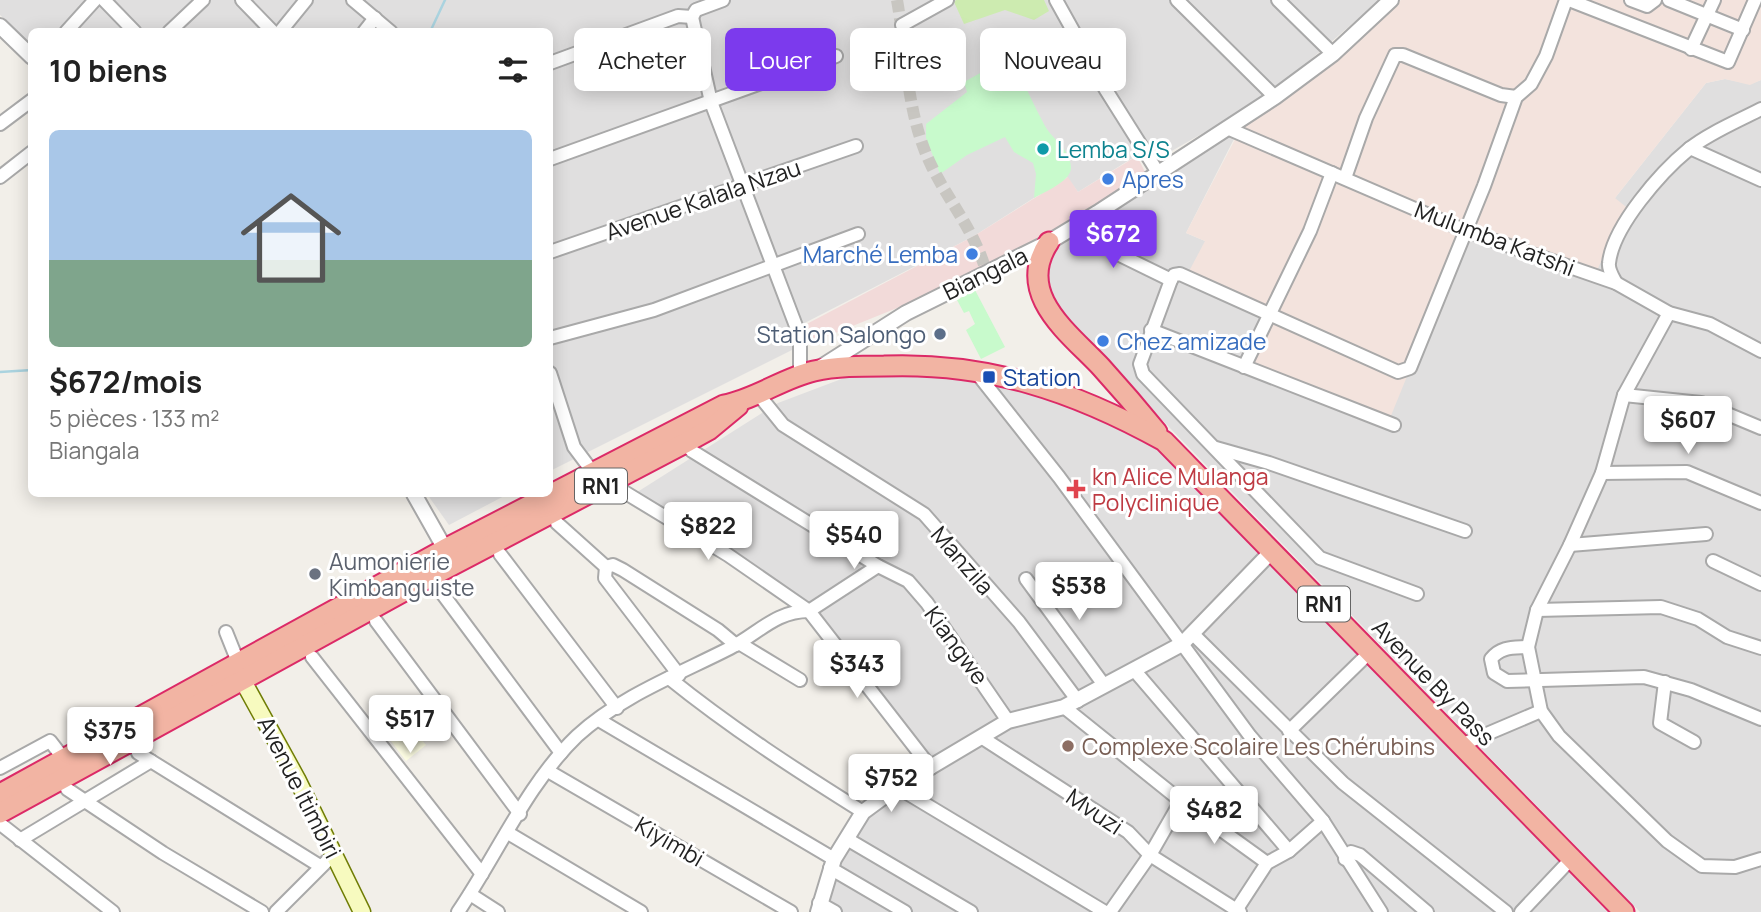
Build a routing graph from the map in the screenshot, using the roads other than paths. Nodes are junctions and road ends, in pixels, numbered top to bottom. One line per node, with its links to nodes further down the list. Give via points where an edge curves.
1 (95, 0): 23 (street)
2 (104, 0): 24 (street)
3 (203, 0): 25 (street)
4 (242, 0): 26 (street)
5 (306, 0): 27 (street)
6 (353, 0): 21 (street)
7 (723, 0): 19 (street)
8 (947, 0): 22 (street)
9 (1056, 0): 48 (street)
10 (1177, 0): 37 (street)
11 (1278, 0): 34 (street)
12 (1391, 0): 34 (street, Biangala)
13 (1567, 0): 32 (street); 38 (street, via 1546,56 1531,84)
14 (1631, 0): 15 (street, via 1647,6)
15 (1655, 0)
16 (1669, 0): 20 (street)
17 (1714, 0): 20 (street)
18 (1755, 0): 31 (street)
19 (693, 9): 35 (street); 39 (street)
20 (1708, 15): 31 (street); 32 (street)
21 (375, 18): 28 (street); 29 (street)
22 (902, 25)
23 (70, 28)
24 (131, 28)
25 (173, 28)
26 (269, 28)
27 (283, 28)
28 (367, 28)
29 (386, 28)
30 (1, 30): 33 (street)
31 (1743, 30): 32 (street, via 1728,62)
32 (1691, 49)
33 (28, 54)
34 (1333, 54): 37 (street, Biangala)
35 (553, 62)
36 (740, 91): 39 (street)
37 (1275, 97): 43 (street, Biangala)
38 (1516, 97): 51 (street, via 1395,55); 55 (street)
39 (710, 102): 47 (street); 53 (street)
40 (28, 103): 42 (street)
41 (1761, 109): 45 (street)
42 (0, 124)
43 (1227, 128): 48 (street, Biangala); 49 (street, Mulumba Katshi)
44 (856, 146): 53 (street, Avenue Kalala Nzau)
45 (1690, 148): 52 (street); 61 (street, via 1624,225 1608,266)
46 (28, 155): 50 (street)
47 (553, 158)
48 (1157, 171): 54 (street, Biangala)
49 (1332, 173): 51 (street, Mulumba Katshi); 63 (street, via 1310,231)
50 (0, 177)
51 (1345, 178): 55 (street, Mulumba Katshi)
52 (1761, 179)
53 (742, 186): 58 (street, Avenue Kalala Nzau); 59 (street)
54 (1097, 213): 57 (street, Biangala); 60 (street, via 1120,255)
55 (1466, 231): 61 (street, Mulumba Katshi); 63 (street, via 1404,373)
56 (858, 234): 59 (street)
57 (1049, 242): 69 (street, Biangala, via 906,313); 75 (highway, via 1038,271 1049,313)
58 (553, 251)
59 (772, 267): 65 (street, via 654,310); 69 (street, via 796,326)
60 (1171, 280): 63 (street, via 1180,274); 64 (street)
61 (1616, 283): 62 (street, Mulumba Katshi)
62 (1669, 313): 66 (street, Mulumba Katshi, via 1710,324); 71 (street)
63 (1268, 314): 67 (street)
64 (1151, 330): 67 (street); 77 (street, via 1140,364 1143,374)
65 (553, 337)
66 (1761, 351)
67 (1244, 367): 73 (street)
68 (976, 372): 69 (highway, Avenue By Pass / RN1, via 934,364); 75 (highway, Avenue By Pass / RN1, via 1056,390); 105 (street)
69 (807, 374): 72 (highway, Avenue By Pass / RN1)
70 (553, 382): 78 (street, via 574,447)
71 (1624, 395): 74 (street, via 1701,403); 79 (street)
72 (751, 398): 76 (highway, Avenue By Pass / RN1); 78 (highway, Avenue By Pass / RN1, via 724,405); 118 (street, Manzila, via 783,425 924,514 1019,622)
73 (1394, 425)
74 (1761, 428)
75 (1164, 441): 89 (highway, Avenue By Pass / RN1)
76 (685, 443): 91 (highway, Avenue By Pass / RN1); 93 (street, Kiangwe)
77 (1215, 448): 86 (street); 98 (street, via 1320,558)
78 (592, 471): 81 (highway, Avenue By Pass / RN1)
79 (1602, 473): 84 (street, via 1687,472); 88 (street)
80 (621, 490): 100 (street)
81 (553, 494)
82 (416, 497): 91 (street)
83 (548, 497): 91 (highway, Avenue By Pass / RN1)
84 (1761, 503)
85 (557, 523): 94 (street)
86 (1465, 531)
87 (1706, 534): 88 (street)
88 (1570, 545): 99 (street)
89 (1272, 551): 103 (street); 108 (highway, Avenue By Pass / RN1)
90 (500, 554): 119 (street)
91 (449, 556): 95 (highway, Avenue By Pass / RN1); 110 (highway, Avenue By Pass / RN1)
92 (1713, 561): 97 (street)
93 (878, 566): 100 (street); 123 (street, Kiangwe, via 896,572 921,595)
94 (606, 567): 104 (street, via 623,570); 112 (street, via 605,578)
95 (430, 577): 115 (highway, Avenue By Pass / RN1); 129 (street)
96 (1026, 579): 117 (street)
97 (1761, 584)
98 (1417, 594)
99 (1537, 610): 106 (street); 107 (street, via 1661,607)
100 (810, 611): 104 (street, via 790,611); 133 (street)
101 (376, 621): 141 (street)
102 (226, 632): 110 (street)
103 (1193, 634): 105 (street); 124 (street)
104 (738, 644): 112 (street); 113 (street)
105 (1182, 644): 111 (street); 143 (street, via 1250,736)
106 (1528, 648): 114 (street); 114 (street, via 1501,649 1491,659 1491,666 1507,681)
107 (1761, 648)
108 (1370, 652): 124 (street); 127 (highway, Avenue By Pass / RN1)
109 (312, 657): 156 (street)
110 (236, 663): 115 (main road, Avenue Itimbiri); 130 (highway, Avenue By Pass / RN1)
111 (1135, 671): 117 (street); 147 (street)
112 (674, 676): 119 (street); 140 (street, via 749,740)
113 (800, 680)
114 (1536, 681): 116 (street, via 1624,676); 120 (street)
115 (244, 682): 142 (highway, Avenue By Pass / RN1); 148 (main road, Avenue Itimbiri)
116 (1665, 682): 121 (street); 126 (street, via 1660,723)
117 (1104, 685): 118 (street)
118 (1071, 704): 123 (street); 138 (street, Manzila)
119 (617, 708): 122 (street)
120 (1541, 711): 127 (street); 152 (street, via 1559,736 1684,855 1702,866 1719,868)
121 (1761, 719)
122 (599, 720): 129 (street); 153 (street)
123 (1008, 721): 125 (street)
124 (1289, 731): 174 (street, via 1343,783)
125 (981, 737): 133 (street); 149 (street, Mvuzi, via 1128,832)
126 (1694, 742)
127 (1461, 745): 150 (highway, Avenue By Pass / RN1)
128 (138, 753): 131 (street)
129 (561, 753): 134 (street)
130 (64, 759): 132 (street, via 50,740); 137 (highway, Avenue By Pass / RN1)
131 (151, 761): 139 (street); 155 (street)
132 (0, 768)
133 (931, 768): 135 (street)
134 (548, 771): 141 (street); 167 (street, Kiyimbi)
135 (897, 787): 140 (street); 171 (street)
136 (67, 789): 139 (street)
137 (0, 794)
138 (1181, 801): 149 (street); 154 (street, Manzila)
139 (86, 802): 146 (street); 161 (street)
140 (863, 812): 145 (street)
141 (520, 814): 144 (street)
142 (1, 820): 146 (street)
143 (1323, 821): 147 (street); 151 (street)
144 (508, 833): 156 (street); 166 (street)
145 (846, 839): 153 (street); 170 (street)
146 (20, 840): 160 (street)
147 (1289, 851): 154 (street)
148 (335, 855): 155 (street); 163 (main road, Avenue Itimbiri)
149 (1150, 855): 159 (street, Mvuzi); 171 (street)
150 (1572, 858): 175 (street); 176 (highway, Avenue By Pass / RN1)
151 (1345, 859): 172 (street); 173 (street, via 1351,852 1360,856)
152 (1761, 859)
153 (832, 863): 158 (street); 169 (street)
154 (1267, 863): 159 (street)
155 (320, 866): 162 (street)
156 (482, 874): 157 (street)
157 (470, 894): 164 (street); 165 (street)
158 (818, 907): 168 (street)
159 (1237, 911)
160 (113, 912)
161 (262, 912)
162 (276, 912)
163 (362, 912)
164 (458, 912)
165 (498, 912)
166 (640, 912)
167 (791, 912)
168 (835, 912)
169 (905, 912)
170 (971, 912)
171 (1108, 912)
172 (1381, 912)
173 (1427, 912)
174 (1506, 912)
175 (1521, 912)
176 (1624, 912)

